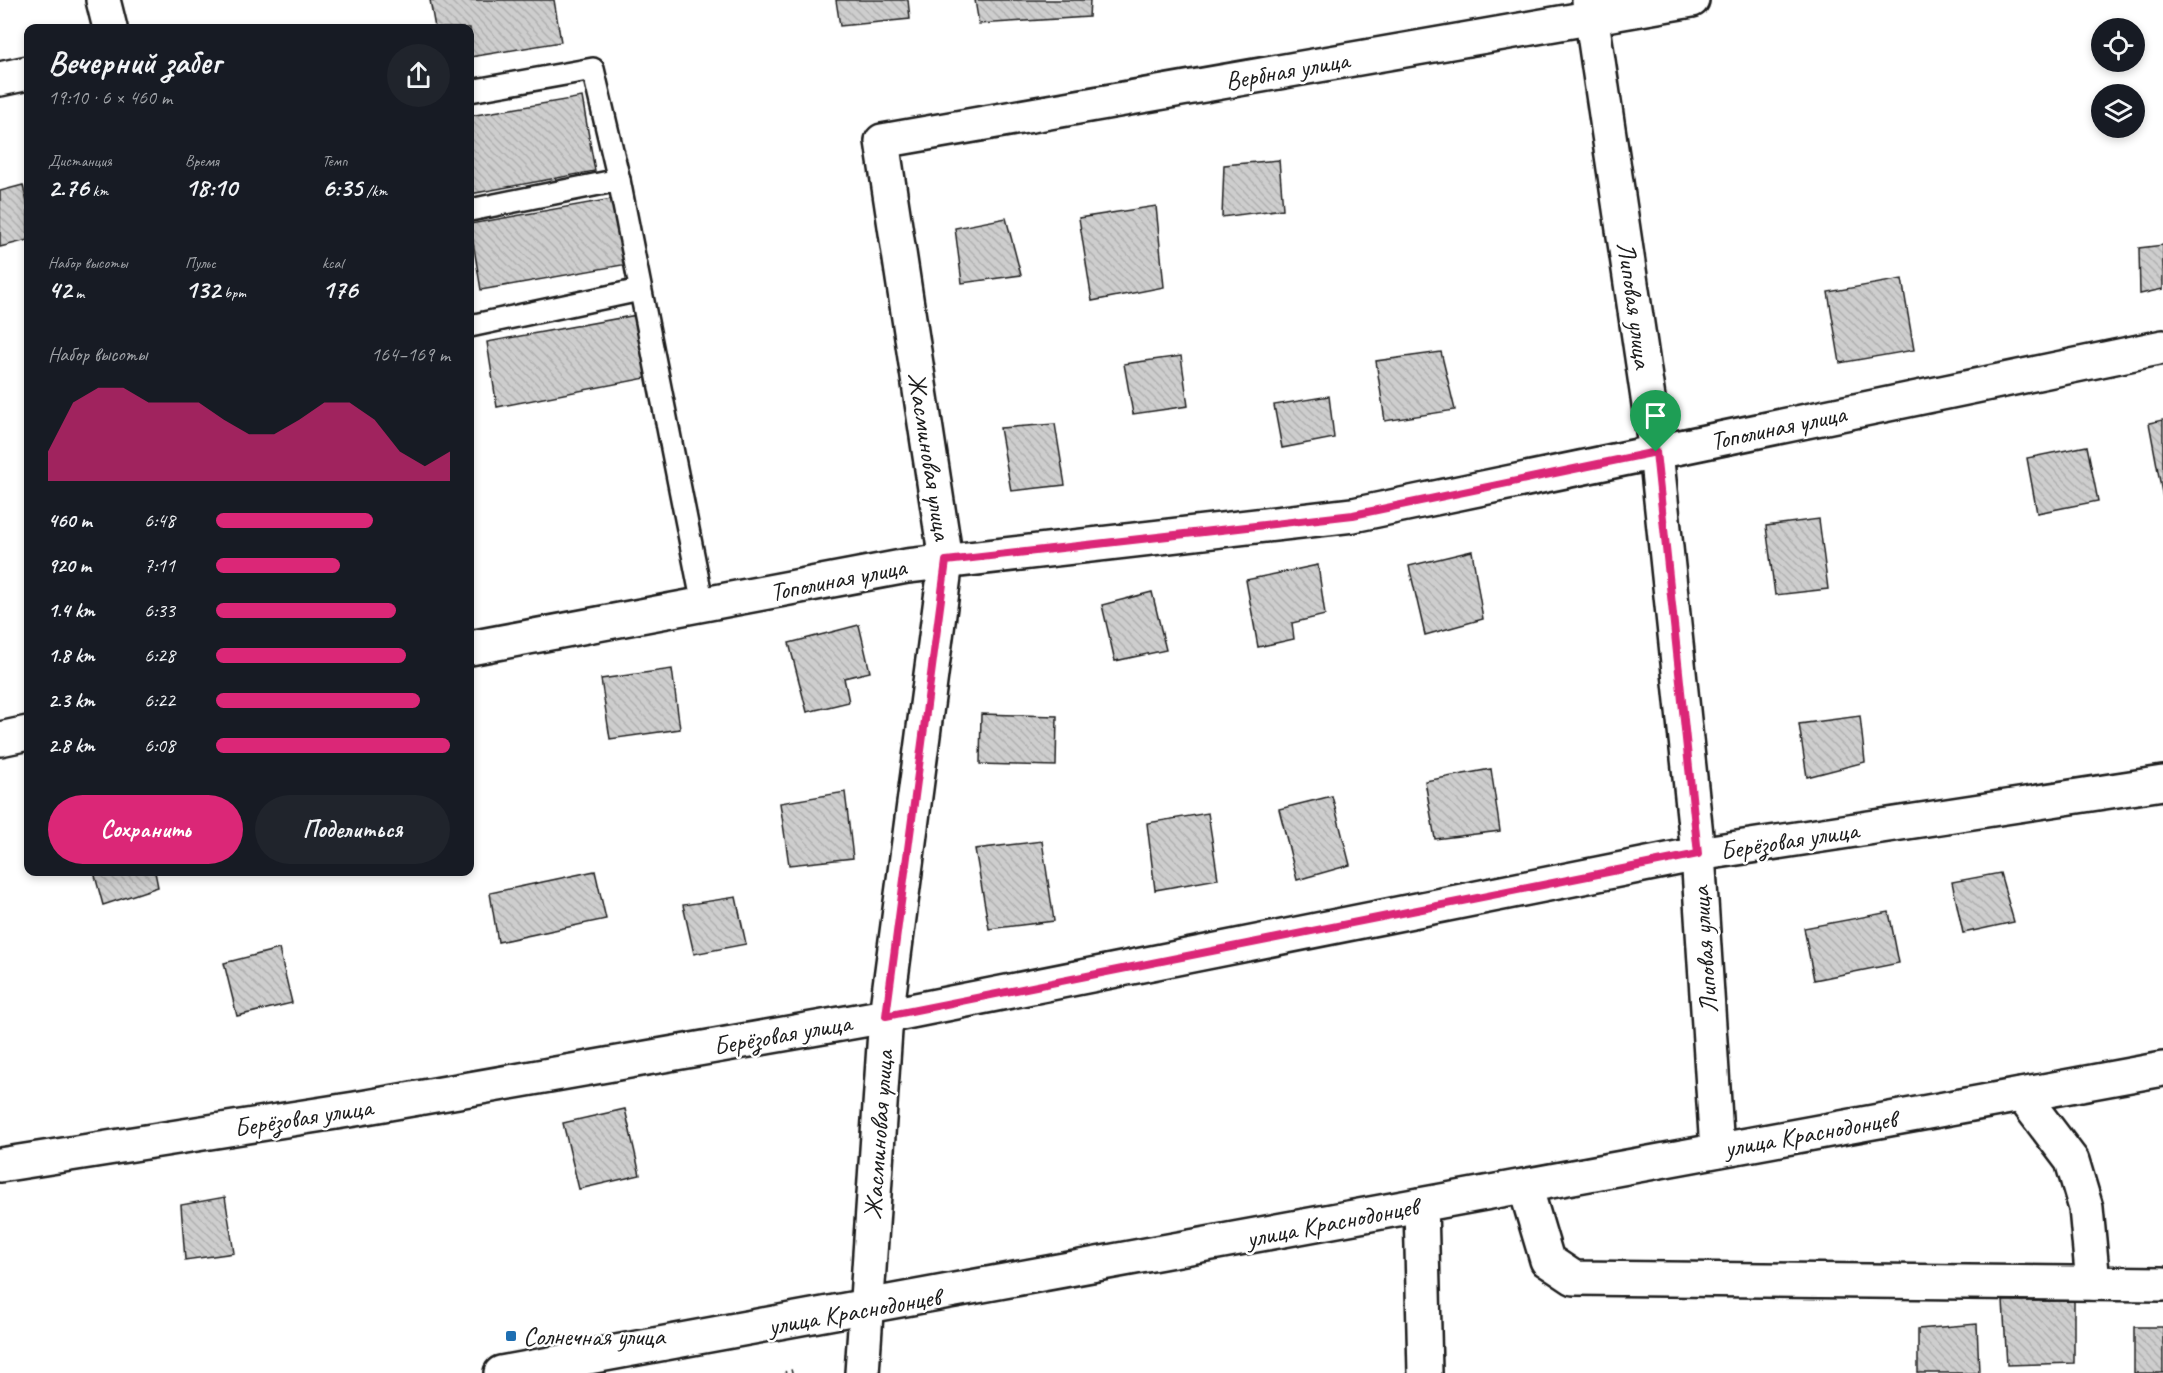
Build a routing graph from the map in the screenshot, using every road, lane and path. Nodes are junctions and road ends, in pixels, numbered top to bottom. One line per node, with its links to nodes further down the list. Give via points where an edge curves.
1 (103, 0): 4 (street)
2 (1692, 0): 3 (street, Вербная улица)
3 (1591, 8): 8 (street, Вербная улица); 14 (street, Липовая улица)
4 (109, 24)
5 (24, 74): 6 (street)
6 (0, 79)
7 (474, 90): 9 (lane, via 593,69)
8 (882, 141): 15 (street, Жасминовая улица)
9 (619, 180): 10 (lane); 11 (lane)
10 (474, 209)
11 (640, 290): 12 (lane); 16 (lane)
12 (474, 325)
13 (2163, 347): 14 (street, Тополиная улица)
14 (1656, 452): 15 (street, Тополиная улица, via 1353,515); 21 (street, Липовая улица)
15 (946, 561): 16 (street, Тополиная улица); 22 (street, Жасминовая улица)
16 (703, 605): 17 (street, Тополиная улица)
17 (474, 647)
18 (24, 734): 19 (street)
19 (0, 739)
20 (2163, 783): 21 (street, Берёзовая улица)
21 (1698, 854): 22 (street, Берёзовая улица); 25 (street, Липовая улица)
22 (886, 1016): 26 (street, Берёзовая улица, via 366,1107); 31 (street, Жасминовая улица)
23 (2163, 1069): 24 (street, улица Краснодонцев)
24 (2022, 1095): 25 (street, улица Краснодонцев); 29 (street, via 2072,1161 2086,1208)
25 (1717, 1150): 27 (street, улица Краснодонцев)
26 (0, 1165)
27 (1525, 1186): 28 (street, улица Краснодонцев); 29 (street, via 1546,1260 1574,1278)
28 (1421, 1205): 31 (street, улица Краснодонцев); 36 (street)
29 (2092, 1283): 30 (street)
30 (2163, 1284)
31 (866, 1309): 32 (street, улица Краснодонцев); 35 (street, Жасминовая улица)
32 (501, 1373)
33 (785, 1373): 34 (path)
34 (795, 1373)
35 (862, 1373)
36 (1425, 1373)

